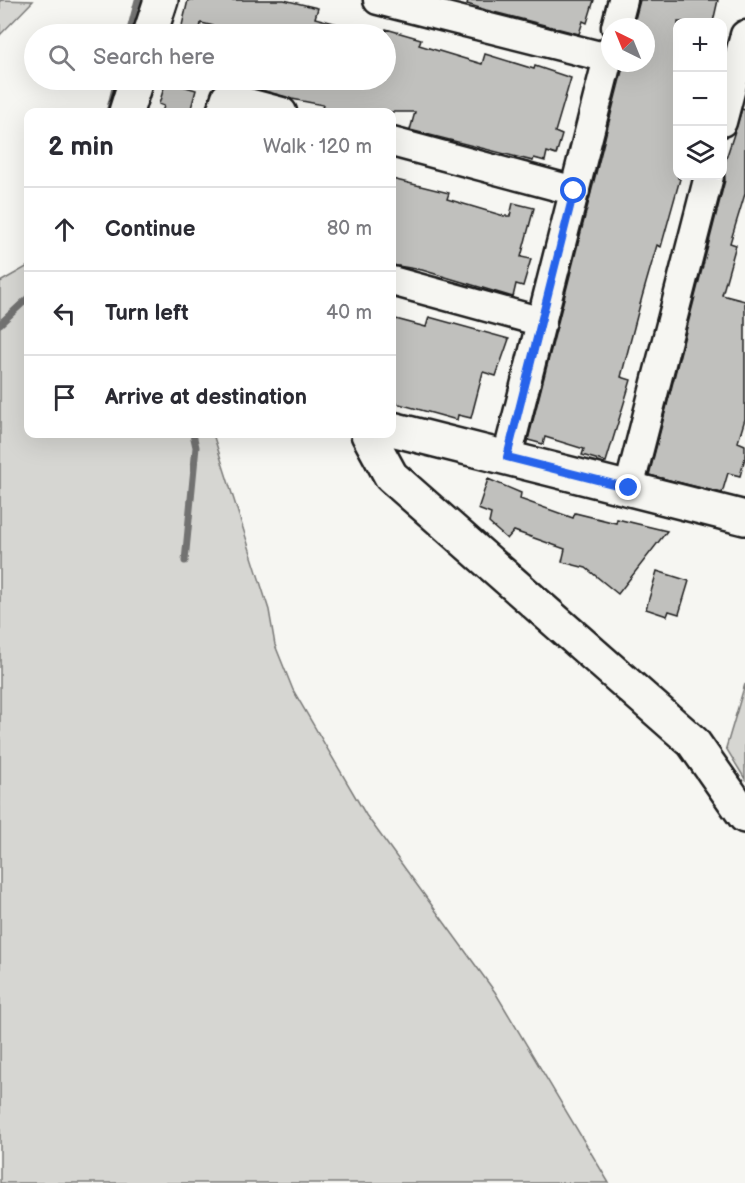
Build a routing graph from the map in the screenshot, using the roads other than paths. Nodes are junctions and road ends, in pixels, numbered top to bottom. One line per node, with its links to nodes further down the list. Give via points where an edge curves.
1 (161, 0): 5 (street)
2 (378, 0): 7 (street)
3 (623, 0): 4 (street)
4 (618, 18)
5 (153, 24)
6 (745, 34): 10 (street)
7 (601, 52)
8 (604, 72): 16 (street)
9 (133, 90): 11 (street)
10 (727, 107)
11 (127, 108)
12 (222, 108): 13 (street, via 225,98)
13 (266, 108)
14 (396, 143): 16 (street)
15 (708, 180): 22 (street)
16 (574, 191): 18 (street)
17 (396, 282): 18 (street)
18 (542, 321): 21 (street)
19 (396, 430): 21 (street)
20 (370, 438): 24 (street, via 391,476 693,742)
21 (507, 457): 22 (street)
22 (629, 488): 23 (street)
23 (745, 518)
24 (745, 816)

